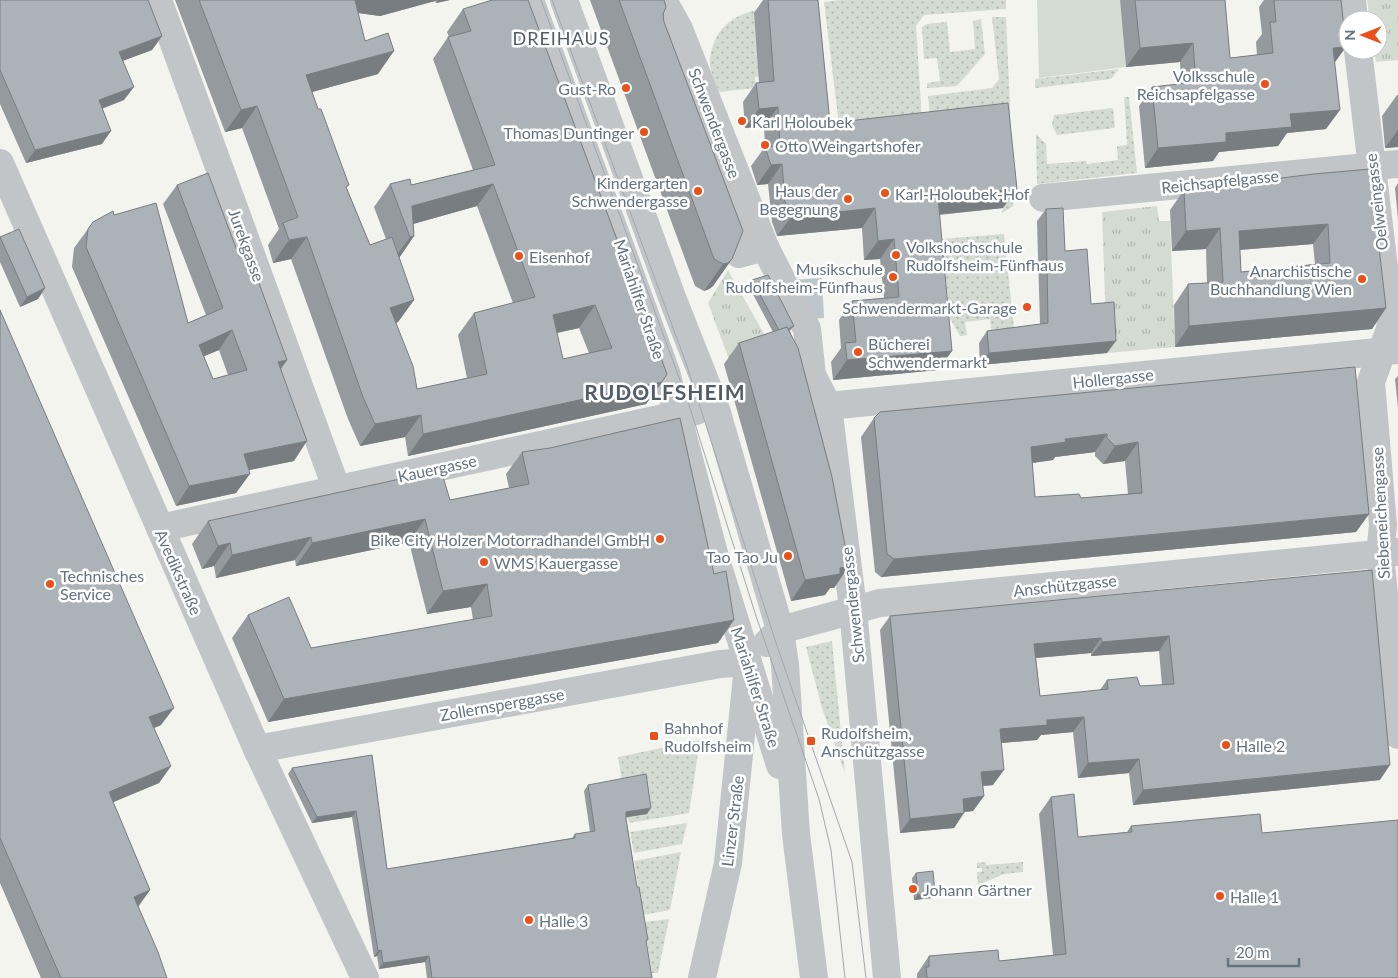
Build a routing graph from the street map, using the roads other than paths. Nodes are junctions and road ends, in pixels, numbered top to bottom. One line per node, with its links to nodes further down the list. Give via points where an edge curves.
1 (158, 0): 19 (street, Jurekgasse)
2 (530, 0): 8 (street, Mariahilfer Straße)
3 (564, 0): 7 (street, Mariahilfer Straße)
4 (663, 0): 14 (street, Schwendergasse, via 679,29)
5 (660, 43): 10 (street, Schwendergasse)
6 (1360, 60): 11 (street, Oelweingasse)
7 (606, 115): 8 (street); 16 (street, Mariahilfer Straße)
8 (577, 125): 18 (street, Mariahilfer Straße)
9 (0, 163): 20 (street, Avedikstraße)
10 (705, 164)
11 (1385, 165): 13 (street, Reichsapfelgasse); 15 (street, Oelweingasse)
12 (716, 191): 14 (street, Schwendergasse, via 739,254)
13 (1043, 198)
14 (765, 247): 17 (street, Schwendergasse, via 807,329 812,375)
15 (1390, 351): 17 (street, Hollergasse); 21 (street, Siebeneichengasse, via 1371,382 1383,525)
16 (715, 406): 18 (street, Kauergasse); 23 (street, Mariahilfer Straße)
17 (828, 406): 22 (street, Schwendergasse)
18 (679, 415): 19 (street, Kauergasse); 24 (street, Mariahilfer Straße, via 696,493)
19 (337, 490): 20 (street, Kauergasse)
20 (160, 528): 26 (street, Avedikstraße)
21 (1389, 553): 22 (street, Anschützgasse, via 880,603); 25 (street, Siebeneichengasse)
22 (853, 609): 23 (street, Anschützgasse); 31 (street, Schwendergasse)
23 (780, 630): 24 (street, Anschützgasse); 27 (street, Mariahilfer Straße)
24 (748, 662): 26 (street, Zollernsperggasse, via 720,664); 27 (street, Mariahilfer Straße, via 785,781); 29 (street, Linzer Straße, via 728,863)
25 (1398, 734)
26 (257, 749): 28 (street, Avedikstraße)
27 (796, 834): 30 (street, Mariahilfer Straße)
28 (365, 978)
29 (702, 978)
30 (814, 978)
31 (887, 978)

